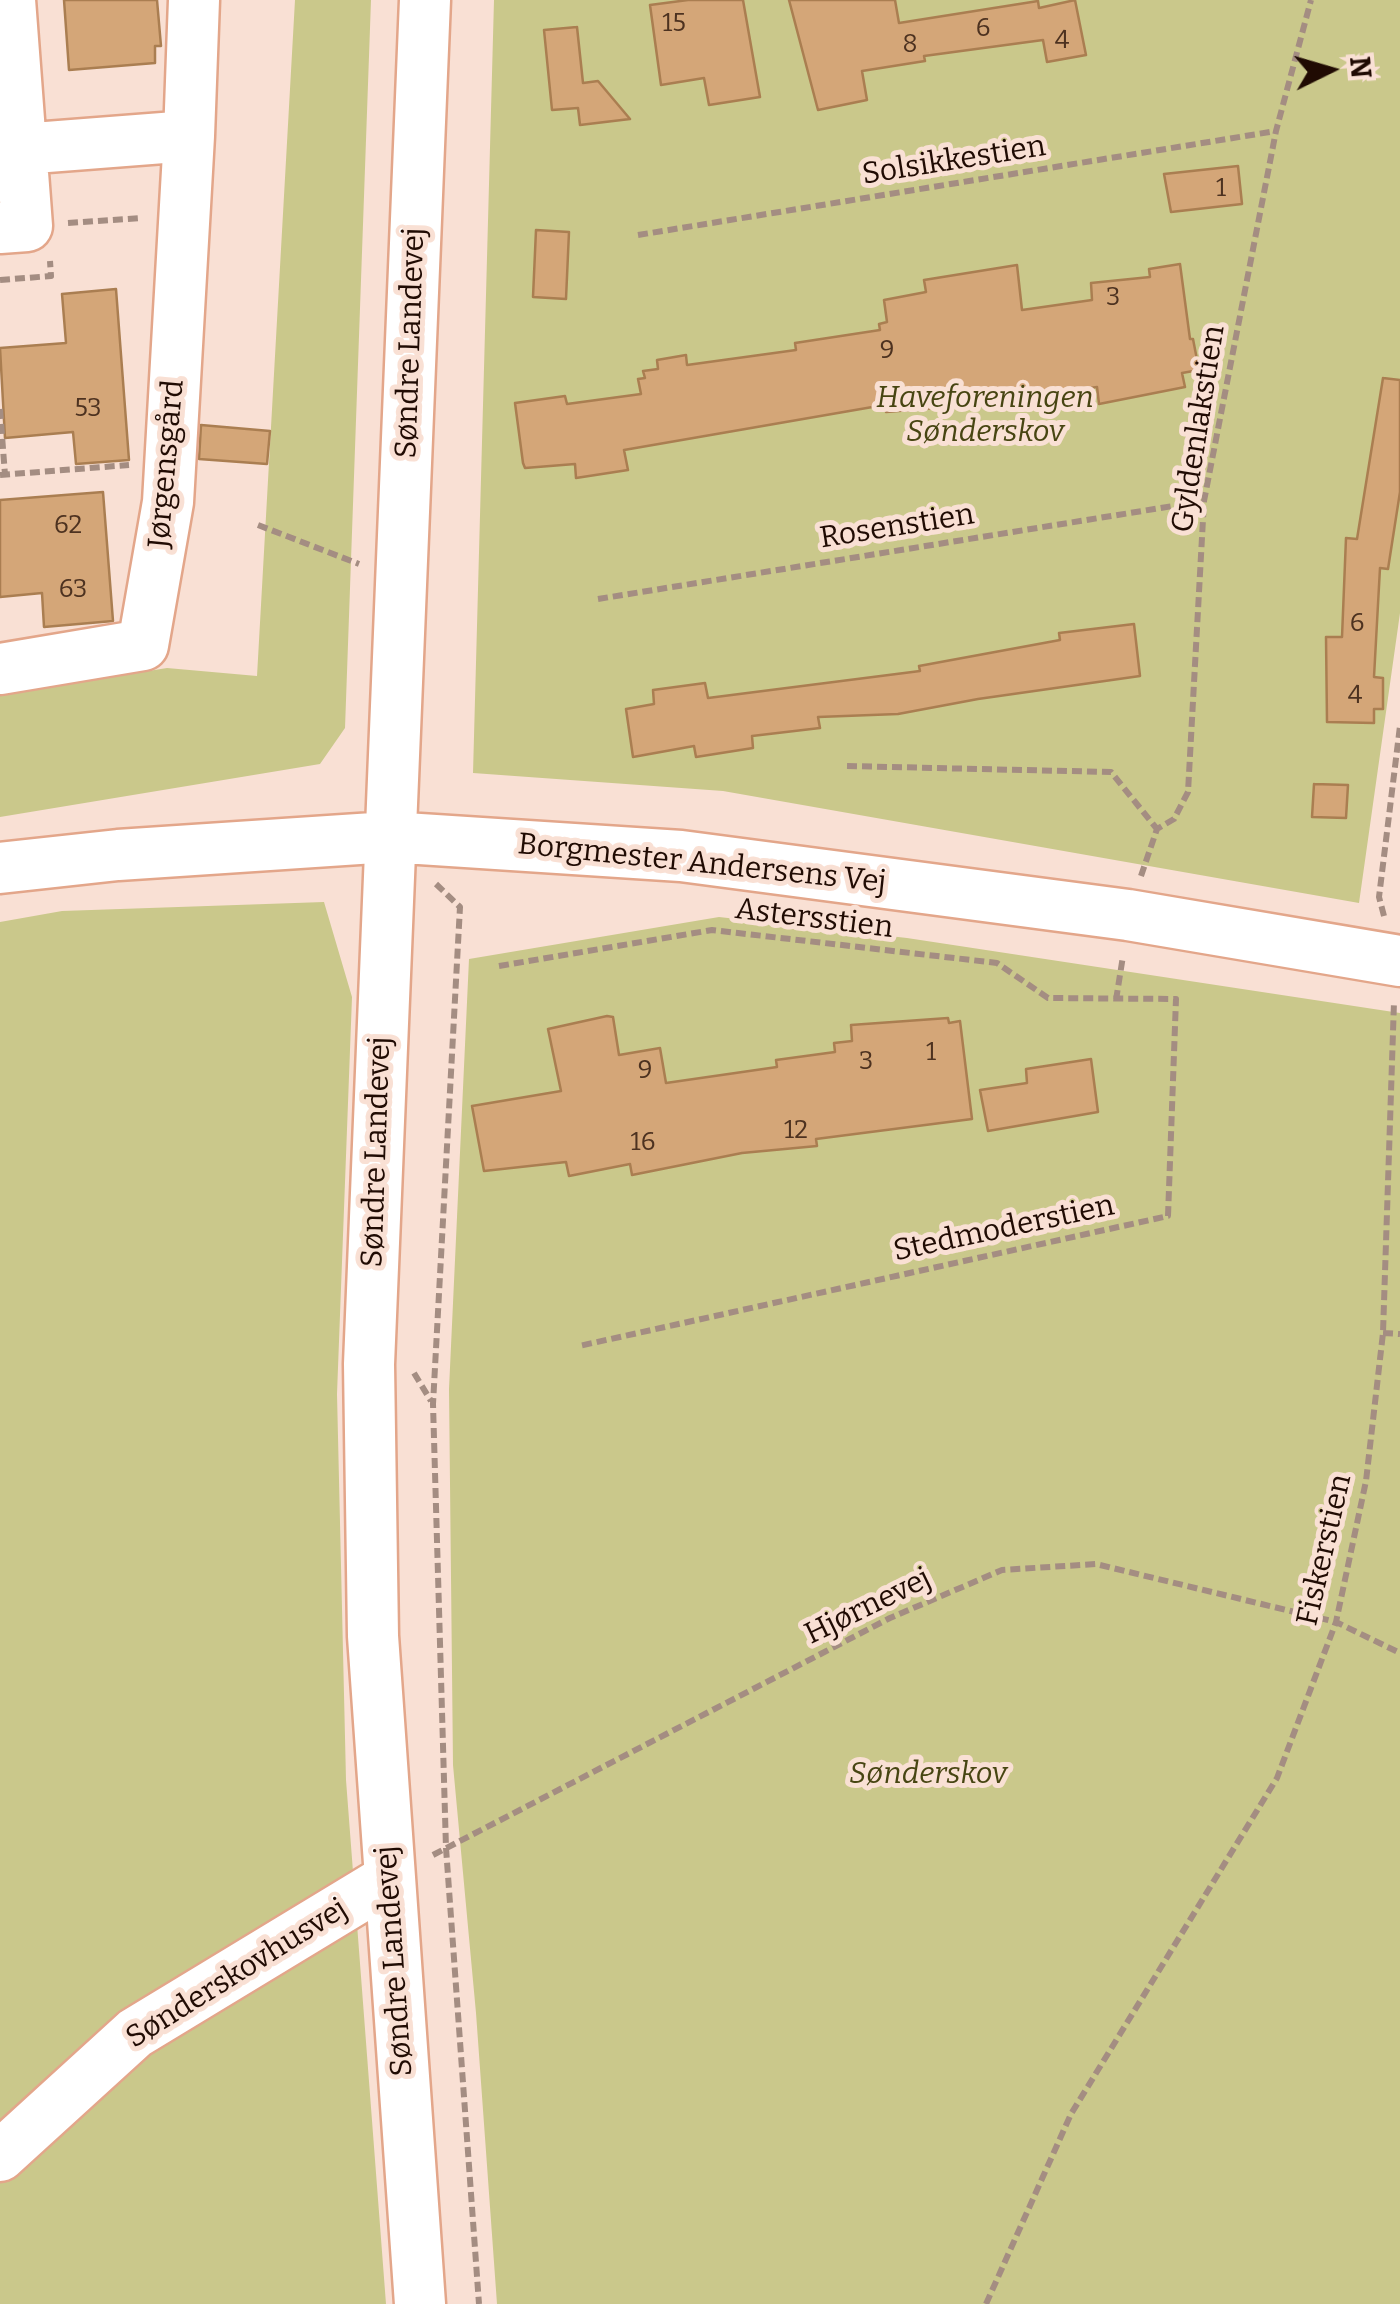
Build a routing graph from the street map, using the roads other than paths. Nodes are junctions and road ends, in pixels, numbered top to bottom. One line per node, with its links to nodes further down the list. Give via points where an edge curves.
1 (10, 0): 5 (street)
2 (194, 0): 4 (street, Jørgensgård)
3 (425, 0): 8 (street, Søndre Landevej)
4 (190, 136): 5 (street); 7 (street, Jørgensgård, via 168,502 144,645)
5 (21, 149): 6 (street)
6 (14, 227)
7 (0, 669)
8 (389, 838): 9 (street, Borgmester Andersens Vej); 10 (street, Borgmester Andersens Vej, via 680,856 1128,915); 11 (street, Søndre Landevej, via 370,1364 373,1636)
9 (0, 868)
10 (1398, 960)
11 (390, 1878): 12 (street, Sønderskovhusvej, via 135,2033); 13 (street, Søndre Landevej)
12 (0, 2156)
13 (420, 2304)

